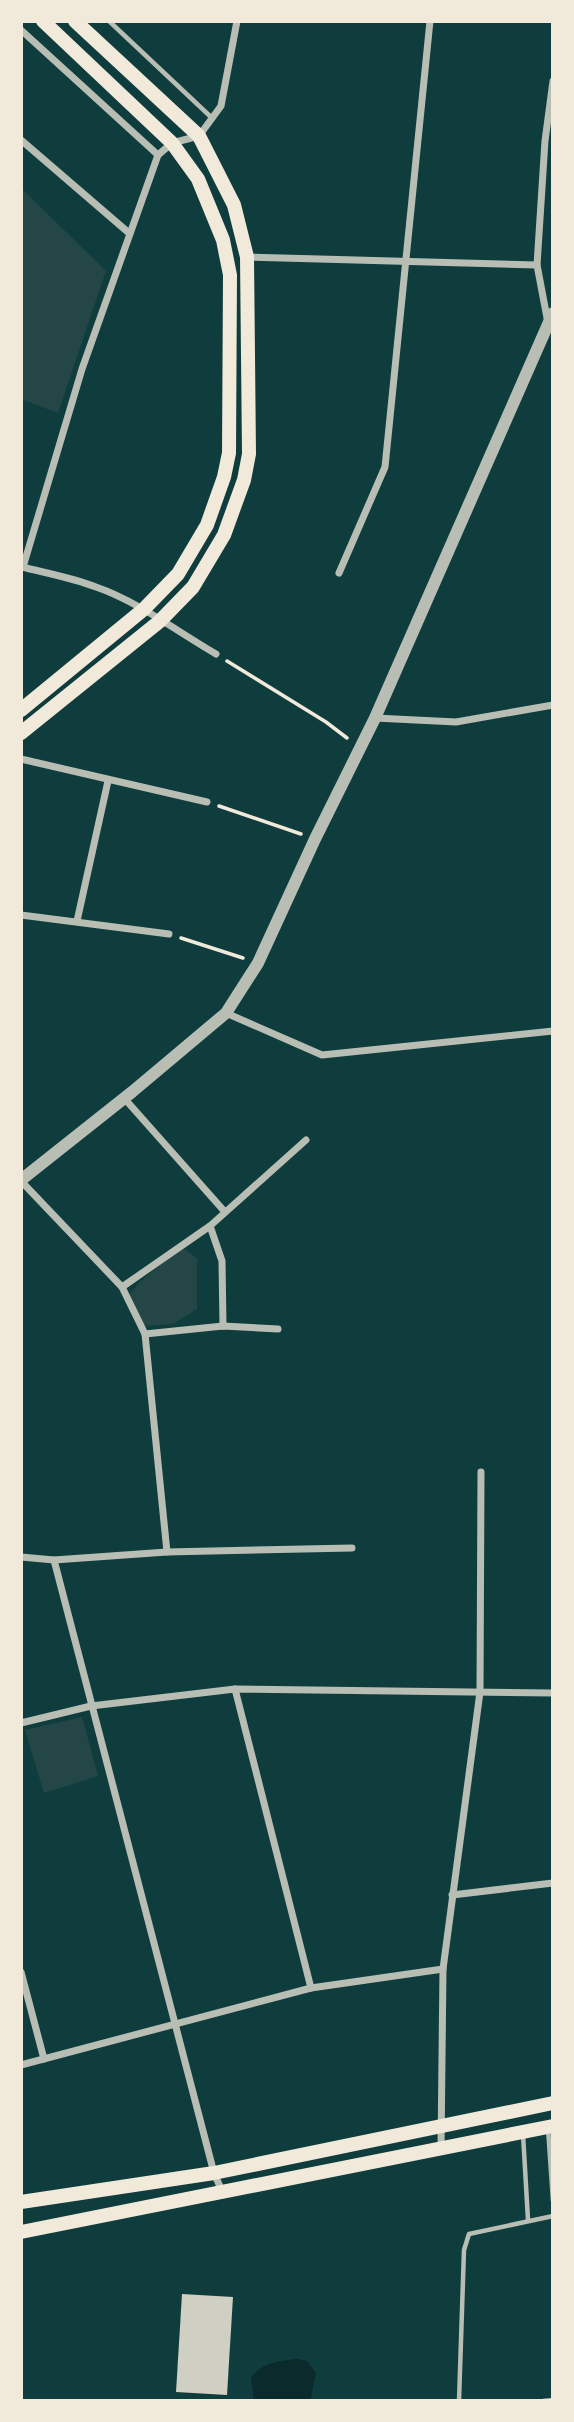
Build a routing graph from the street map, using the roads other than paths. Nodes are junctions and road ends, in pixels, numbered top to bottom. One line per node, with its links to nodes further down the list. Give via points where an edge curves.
1 (43, 21): 11 (main road)
2 (75, 21): 9 (main road)
3 (109, 21): 8 (lane)
4 (237, 21): 8 (street, via 221,106)
5 (429, 21): 15 (street)
6 (23, 35): 12 (street)
7 (553, 80): 16 (street)
8 (212, 118): 9 (street)
9 (199, 136): 11 (street); 14 (main road, via 234,205)
10 (21, 140): 13 (street)
11 (172, 143): 12 (street); 19 (main road, via 198,179 223,240 230,275)
12 (158, 155): 13 (street)
13 (129, 233): 21 (street)
14 (247, 257): 15 (street); 20 (main road)
15 (404, 263): 16 (street); 22 (street, via 385,467)
16 (537, 265): 18 (street)
17 (553, 313): 18 (street)
18 (548, 326): 28 (street)
19 (229, 453): 20 (main road); 23 (main road, via 207,525 178,574)
20 (248, 454): 24 (main road, via 244,480 223,535 193,587)
21 (22, 567): 23 (street, via 97,587)
22 (339, 573)
23 (144, 609): 24 (street); 27 (main road)
24 (160, 621): 25 (street); 29 (main road)
25 (216, 654)
26 (553, 705): 28 (street, via 456,722)
27 (21, 710)
28 (375, 718): 36 (street, via 258,963)
29 (21, 733)
30 (21, 760): 31 (street)
31 (108, 781): 32 (street); 34 (street)
32 (207, 802)
33 (21, 915): 34 (street)
34 (77, 921): 35 (street)
35 (169, 934)
36 (226, 1013): 37 (street, via 322,1055); 38 (street)
37 (553, 1031)
38 (124, 1098): 40 (street); 41 (street)
39 (306, 1140): 41 (street)
40 (21, 1181): 43 (street)
41 (225, 1212): 42 (street)
42 (209, 1226): 43 (street); 44 (street, via 222,1261)
43 (122, 1287): 46 (street)
44 (223, 1326): 45 (street); 46 (street)
45 (278, 1329)
46 (145, 1334): 49 (street)
47 (481, 1472): 53 (street)
48 (352, 1548): 49 (street)
49 (167, 1552): 51 (street)
50 (21, 1557): 51 (street)
51 (54, 1560): 55 (street)
52 (235, 1689): 53 (street); 55 (street); 61 (street)
53 (480, 1692): 54 (street); 58 (street)
54 (553, 1693)
55 (92, 1706): 56 (street); 62 (street)
56 (21, 1723)
57 (553, 1882): 58 (street)
58 (452, 1895): 59 (street)
59 (443, 1969): 61 (street); 66 (street)
60 (21, 1972): 63 (street)
61 (311, 1988): 62 (street)
62 (177, 2024): 63 (street); 70 (street)
63 (44, 2059): 64 (street)
64 (21, 2065)
65 (553, 2103): 66 (main road)
66 (441, 2124): 69 (street); 70 (main road)
67 (550, 2126): 68 (main road); 72 (lane)
68 (523, 2133): 69 (main road); 75 (lane)
69 (441, 2149): 71 (main road)
70 (215, 2173): 71 (street); 73 (main road)
71 (222, 2192): 76 (main road)
72 (553, 2201)
73 (21, 2202)
74 (553, 2216): 75 (lane)
75 (528, 2220): 78 (lane, via 469,2234 464,2250)
76 (21, 2232)
77 (553, 2400): 79 (lane)
78 (459, 2401)
79 (542, 2401)

